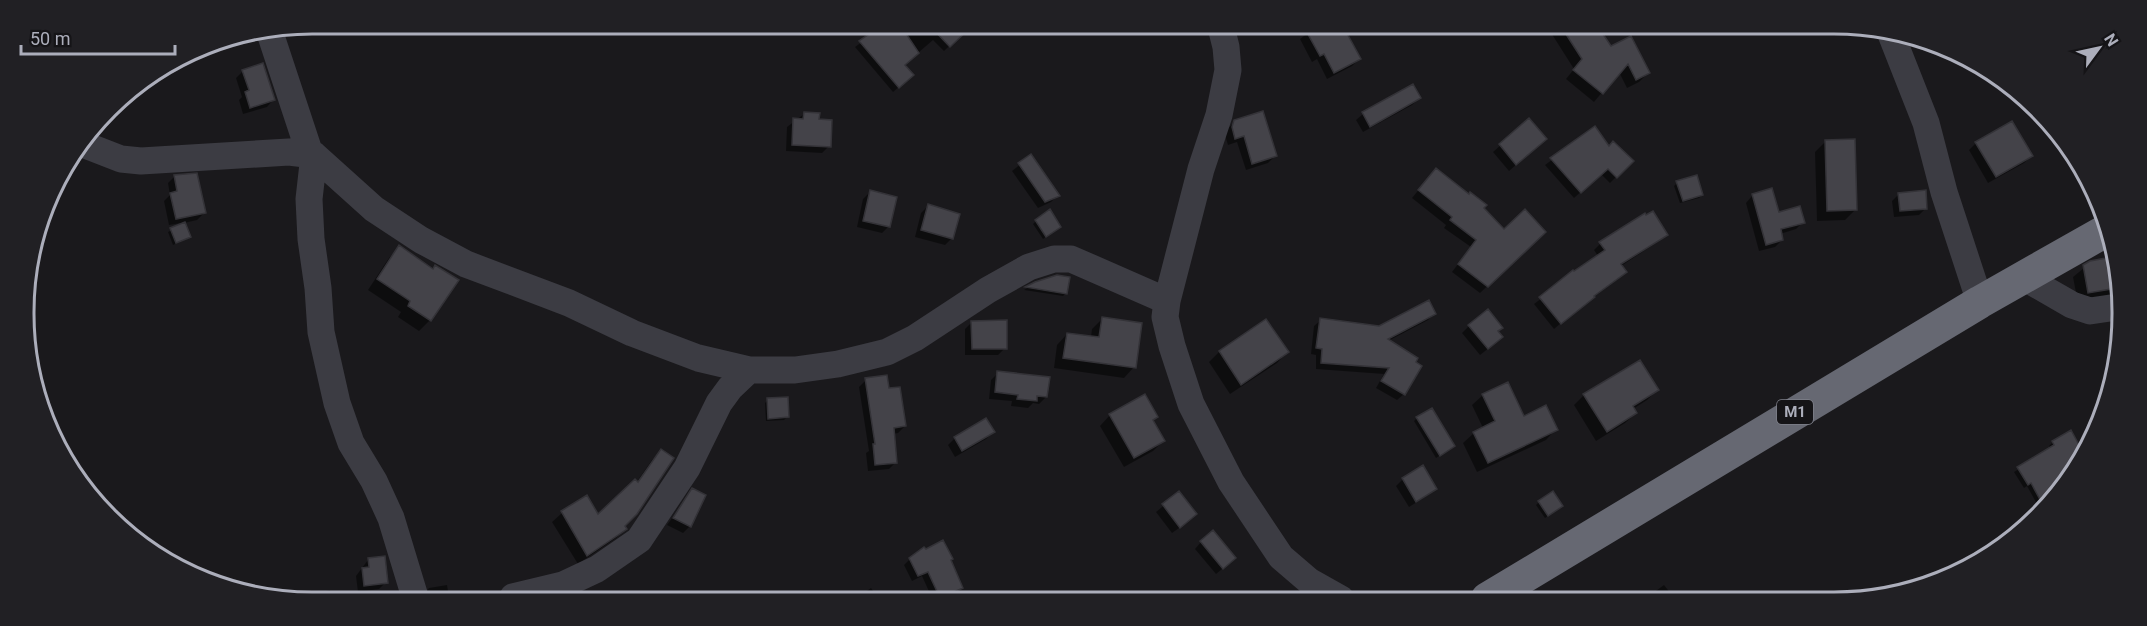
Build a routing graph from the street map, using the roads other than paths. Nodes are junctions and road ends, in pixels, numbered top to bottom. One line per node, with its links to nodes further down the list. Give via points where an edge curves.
1 (1223, 34): 8 (street, via 1228,70 1222,104)
2 (272, 38): 5 (street)
3 (1893, 41): 9 (street, via 1926,123)
4 (89, 147): 5 (street, via 121,159 141,160 271,152)
5 (312, 155): 11 (street, via 374,208 466,264 698,358); 12 (street, via 311,239 321,332 337,403 351,442 391,518)
6 (2101, 234): 7 (highway, M1)
7 (2025, 278): 9 (highway, M1); 10 (street, via 2072,305 2090,311)
8 (1167, 301): 11 (street, via 1071,259 1054,259 1029,267 987,290 887,352 795,370); 14 (street, via 1172,346 1191,405 1231,482 1281,557 1309,581)
9 (1980, 302): 15 (highway, M1)
10 (2112, 309)
11 (749, 370): 13 (street, via 718,403 687,468 639,540 597,569 563,585)
12 (413, 592)
13 (534, 592)
14 (1330, 592)
15 (1499, 592)

